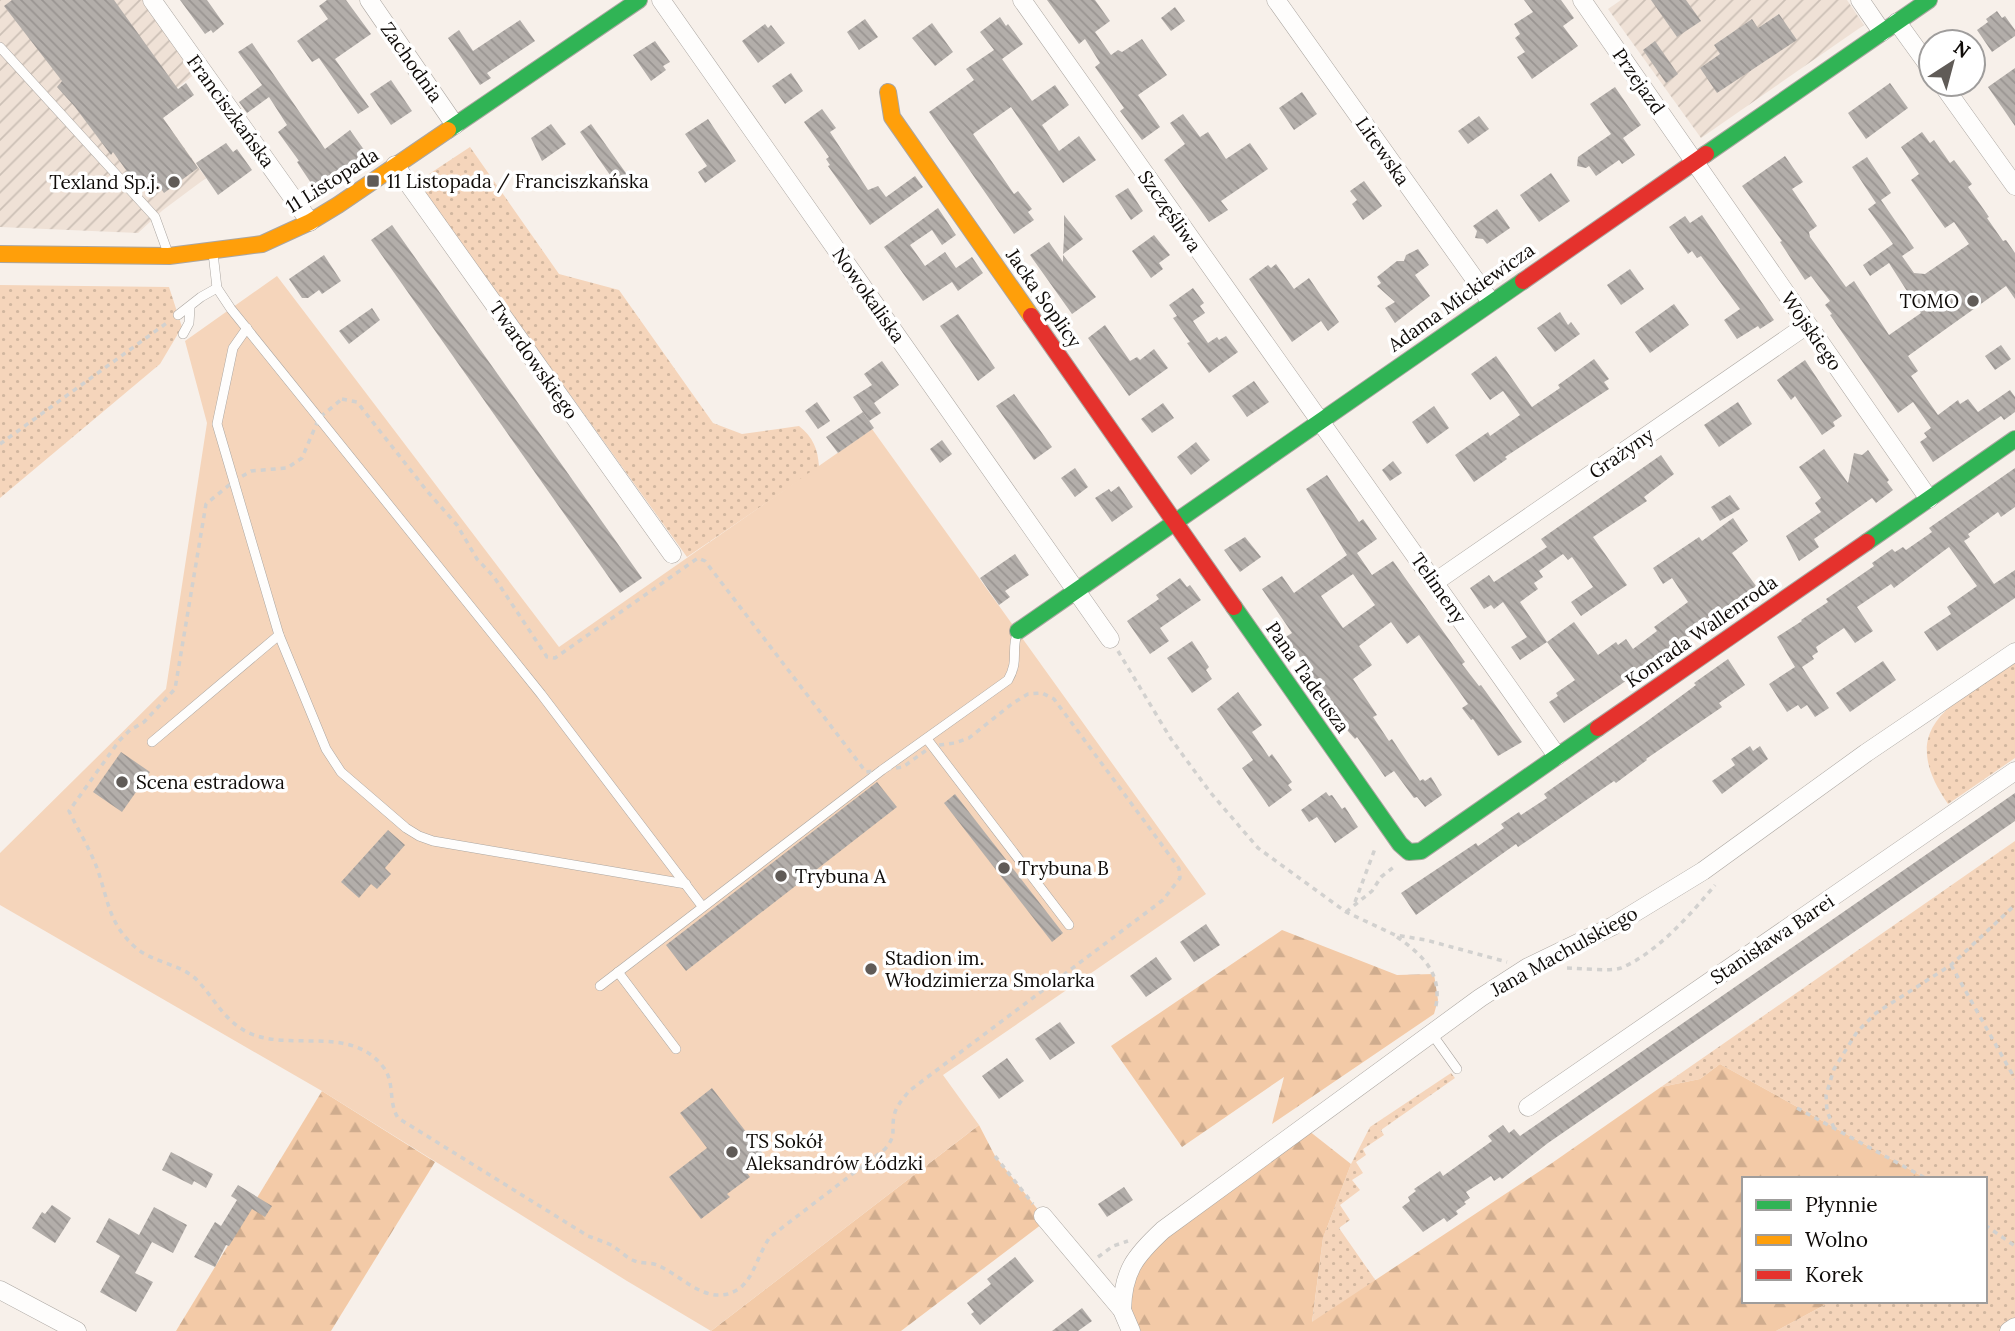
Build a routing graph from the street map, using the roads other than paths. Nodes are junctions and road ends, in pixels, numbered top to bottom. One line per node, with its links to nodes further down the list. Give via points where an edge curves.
1 (152, 0): 19 (street, Franciszkańska)
2 (369, 0): 15 (street, Zachodnia)
3 (639, 0): 15 (street, 11 Listopada)
4 (661, 0): 36 (street, Nowokaliska)
5 (1022, 0): 30 (street, Szczęśliwa)
6 (1276, 0): 24 (street, Litewska)
7 (1582, 0): 16 (street, Przejazd)
8 (1860, 0): 10 (street)
9 (1929, 0): 10 (street, Adama Mickiewicza)
10 (1890, 27): 12 (street); 16 (street, Adama Mickiewicza)
11 (0, 47): 22 (lane, via 155,217)
12 (1917, 55)
13 (888, 92): 33 (street, Jacka Soplicy, via 892,117)
14 (1952, 98): 18 (street)
15 (455, 125): 17 (street, 11 Listopada)
16 (1695, 162): 24 (street, Adama Mickiewicza); 27 (street, Wojskiego)
17 (396, 165): 19 (street, 11 Listopada); 34 (street, Twardowskiego)
18 (2014, 183)
19 (310, 222): 20 (street, 11 Listopada, via 261,244)
20 (213, 252): 22 (street, 11 Listopada); 23 (lane)
21 (0, 254): 22 (street, 11 Listopada)
22 (169, 256)
23 (218, 288): 25 (lane); 28 (lane)
24 (1491, 302): 30 (street, Adama Mickiewicza)
25 (190, 308): 26 (lane); 29 (lane)
26 (178, 315)
27 (1807, 325): 32 (street, Wojskiego); 35 (street, Grażyny)
28 (247, 328): 38 (lane, via 233,348 217,424); 46 (lane, via 541,694)
29 (183, 334)
30 (1319, 421): 33 (street, Adama Mickiewicza); 35 (street, Telimeny)
31 (2015, 439): 32 (street, Konrada Wallenroda)
32 (1929, 499): 43 (street, Konrada Wallenroda)
33 (1175, 523): 36 (street, Adama Mickiewicza); 45 (street, Pana Tadeusza, via 1399,844)
34 (672, 554)
35 (1435, 582): 43 (street, Telimeny)
36 (1076, 590): 37 (street, Adama Mickiewicza); 39 (street, Nowokaliska)
37 (1018, 631): 41 (lane, via 1013,642 1015,667 1008,680)
38 (279, 635): 42 (lane); 46 (lane, via 326,749 341,772 419,836)
39 (1110, 639)
40 (2015, 652): 51 (street, Jana Machulskiego, via 1703,871 1613,926 1528,967)
41 (927, 739): 47 (lane); 48 (lane)
42 (152, 742)
43 (1557, 756): 45 (street, Konrada Wallenroda, via 1421,851)
44 (2015, 771): 54 (street, Stanisława Barei)
45 (1409, 852)
46 (686, 884): 47 (lane)
47 (702, 906): 49 (lane)
48 (1069, 925)
49 (618, 972): 50 (lane); 52 (lane)
50 (600, 986)
51 (1432, 1034): 53 (lane); 57 (street, Jana Machulskiego, via 1147,1244 1122,1285)
52 (676, 1049)
53 (1457, 1069)
54 (1528, 1107)
55 (1043, 1216): 57 (street)
56 (0, 1290): 59 (street)
57 (1122, 1310): 60 (street)
58 (2015, 1326): 61 (street)
59 (77, 1331)
60 (1132, 1331)
61 (2009, 1331)

